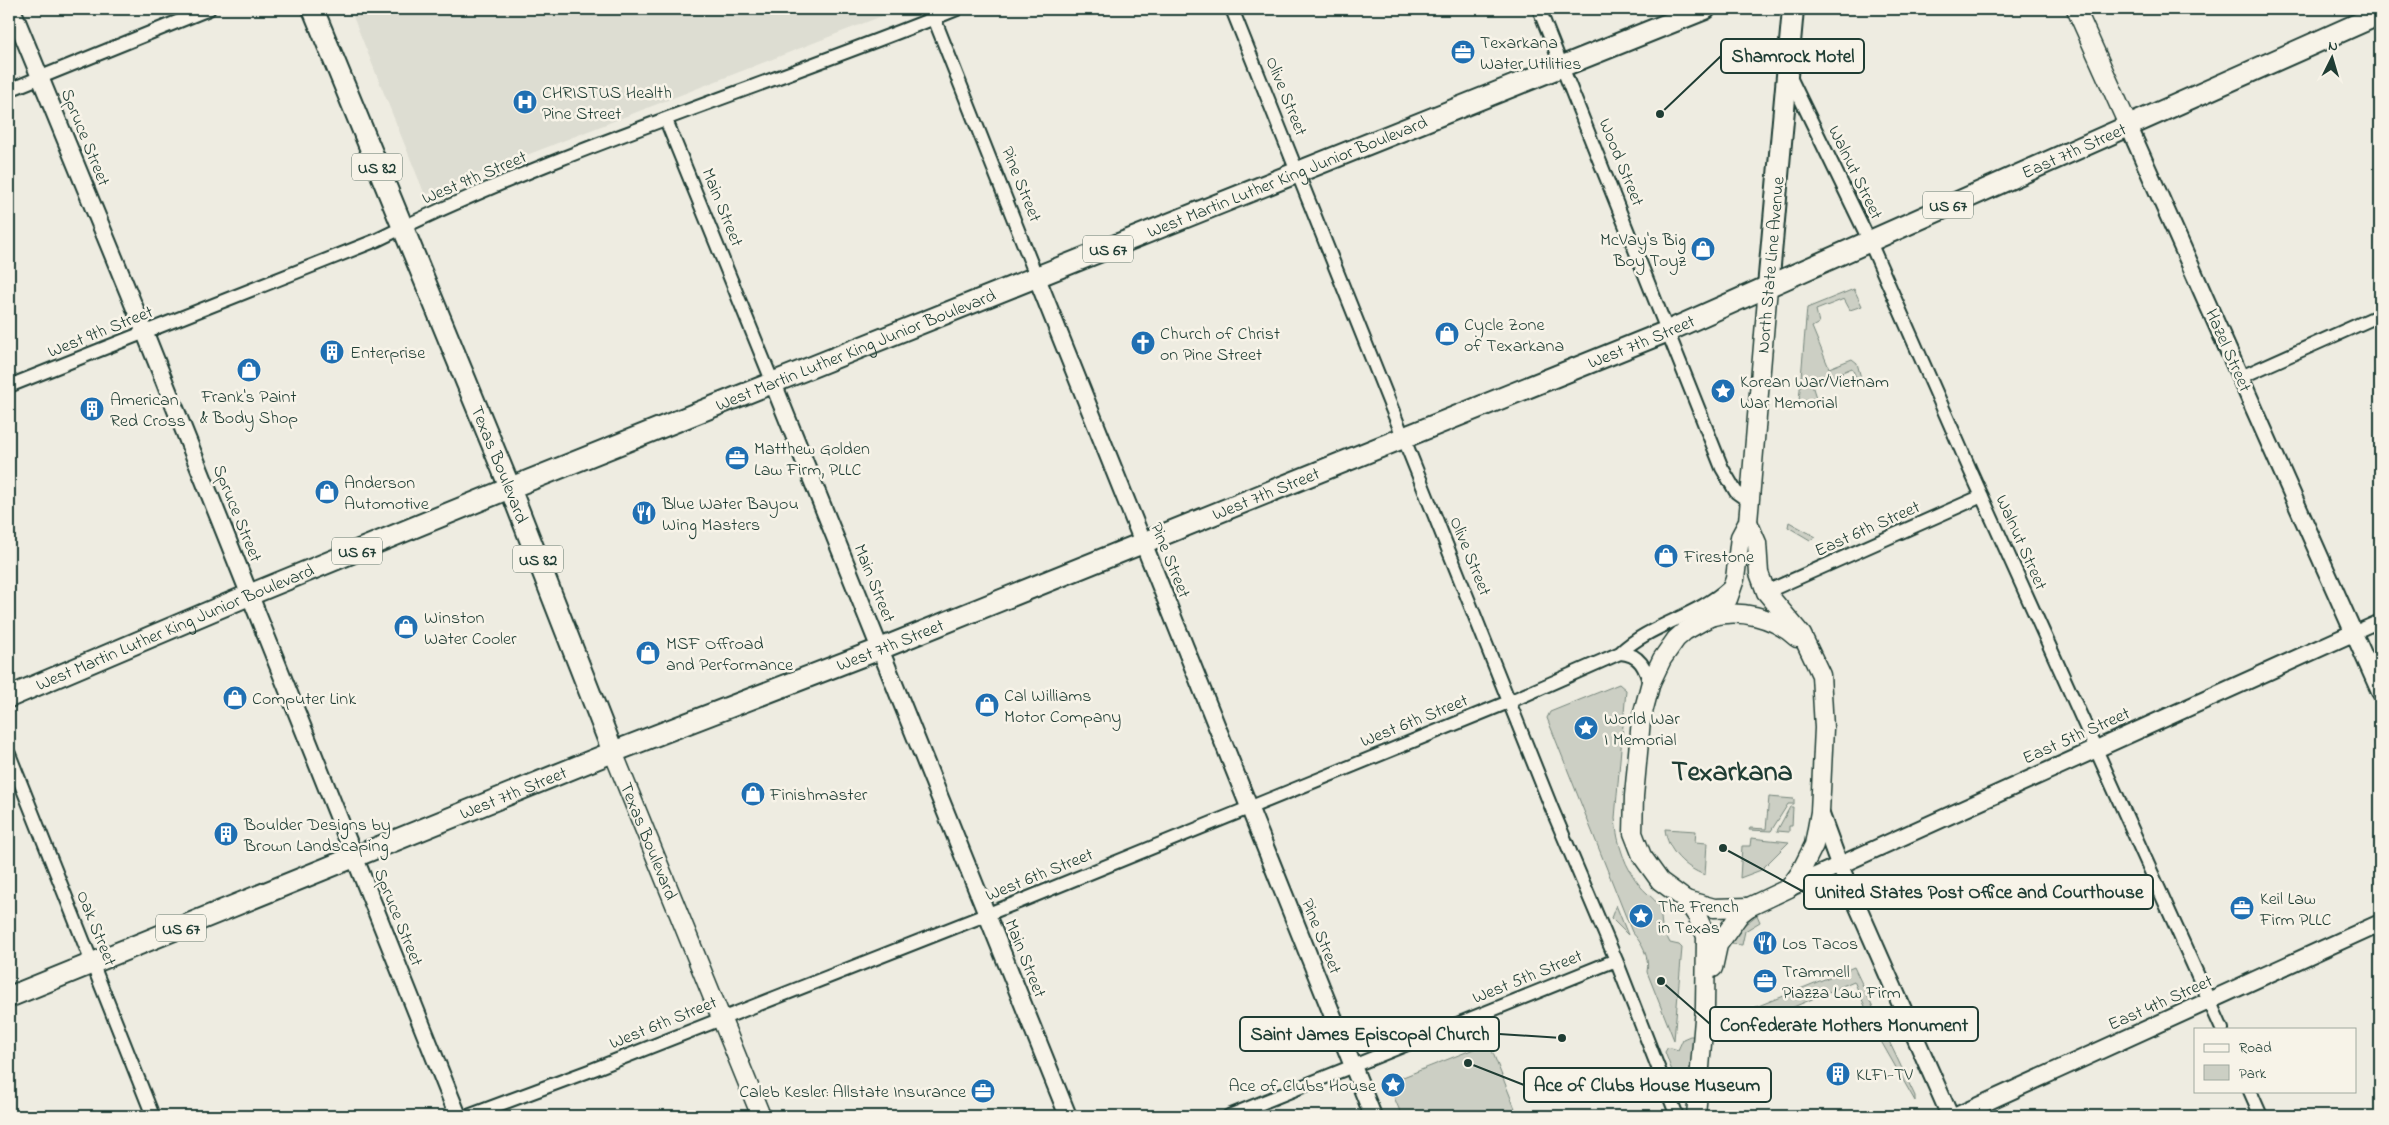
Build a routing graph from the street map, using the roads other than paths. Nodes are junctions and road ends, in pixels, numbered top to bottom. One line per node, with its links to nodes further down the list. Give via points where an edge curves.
1 (12, 9): 14 (street, Spruce Street)
2 (209, 9): 14 (street)
3 (313, 9): 19 (main road, Texas Boulevard / US 82)
4 (957, 9): 11 (street, West 9th Street)
5 (1232, 9): 18 (street, Olive Street)
6 (1539, 9): 12 (street, Wood Street)
7 (1705, 9): 12 (main road, West Martin Luther King Junior Boulevard / US 67)
8 (1793, 9): 13 (main road, North State Line Avenue)
9 (2076, 9): 17 (main road, Hazel Street)
10 (2380, 14): 17 (main road, East 7th Street / US 67)
11 (934, 18): 16 (street, West 9th Street); 21 (street, Pine Street)
12 (1562, 66): 18 (main road, West Martin Luther King Junior Boulevard / US 67); 24 (street, Wood Street)
13 (1787, 72): 20 (street, Walnut Street); 22 (main road, North State Line Avenue)
14 (40, 78): 15 (street); 25 (street, Spruce Street)
15 (9, 90)
16 (666, 120): 19 (street, West 9th Street, via 528,173); 27 (street, Main Street)
17 (2130, 127): 20 (main road, East 7th Street / US 67); 26 (street, Hazel Street)
18 (1298, 171): 21 (main road, West Martin Luther King Junior Boulevard / US 67); 29 (street, Olive Street)
19 (402, 228): 25 (street, West 9th Street); 30 (main road, Texas Boulevard / US 82)
20 (1870, 240): 22 (main road, East 7th Street / US 67); 31 (street, Walnut Street)
21 (1038, 278): 27 (main road, West Martin Luther King Junior Boulevard / US 67); 34 (street, Pine Street)
22 (1768, 287): 24 (main road, West 7th Street / US 67); 32 (main road, North State Line Avenue)
23 (2380, 315): 26 (street)
24 (1668, 330): 29 (main road, West 7th Street / US 67); 32 (street, Wood Street, via 1722,468 1736,492)
25 (145, 332): 28 (street, West 9th Street); 37 (street, Spruce Street)
26 (2242, 377): 40 (street, Hazel Street)
27 (773, 383): 30 (main road, West Martin Luther King Junior Boulevard / US 67); 41 (street, Main Street)
28 (9, 386)
29 (1404, 437): 34 (main road, West 7th Street / US 67); 47 (street, Olive Street)
30 (510, 488): 37 (main road, West Martin Luther King Junior Boulevard / US 67); 49 (main road, Texas Boulevard / US 82)
31 (1982, 496): 36 (street, East 6th Street); 48 (street, Walnut Street)
32 (1750, 502): 33 (main road, North State Line Avenue)
33 (1748, 522): 35 (main road, North State Line Avenue, via 1740,537); 36 (main road, North State Line Avenue, via 1757,543 1759,573)
34 (1142, 542): 41 (main road, West 7th Street / US 67); 51 (street, Pine Street)
35 (1735, 579): 38 (main road, North State Line Avenue, via 1728,599); 43 (street, West 6th Street, via 1712,602 1630,643)
36 (1766, 592): 42 (main road, North State Line Avenue)
37 (249, 595): 46 (main road, West Martin Luther King Junior Boulevard / US 67); 53 (street, Spruce Street)
38 (1710, 617): 42 (main road, via 1728,613 1758,616 1790,631); 44 (main road, North State Line Avenue, via 1676,639)
39 (2380, 621): 40 (street, East 5th Street)
40 (2353, 633): 45 (street, Hazel Street); 48 (street, East 5th Street)
41 (880, 649): 49 (main road, West 7th Street / US 67); 58 (street, Main Street)
42 (1812, 652): 52 (main road, North State Line Avenue, via 1822,683 1824,728)
43 (1620, 653): 44 (street, via 1628,653 1640,661); 47 (street, West 6th Street)
44 (1650, 686): 56 (main road, North State Line Avenue, via 1641,720 1633,833 1642,856 1655,875)
45 (2380, 692)
46 (9, 697)
47 (1511, 701): 51 (street, West 6th Street); 60 (street, Olive Street, via 1552,809)
48 (2096, 748): 54 (street, East 5th Street); 63 (street, Walnut Street)
49 (613, 752): 53 (main road, West 7th Street / US 67); 65 (main road, Texas Boulevard)
50 (9, 754): 61 (street, Oak Street)
51 (1249, 808): 58 (street, West 6th Street); 67 (street, Pine Street)
52 (1820, 812): 54 (street); 55 (main road, North State Line Avenue, via 1808,862)
53 (354, 858): 61 (main road, West 7th Street / US 67); 70 (street, Spruce Street)
54 (1838, 864): 55 (street, East 5th Street); 78 (street)
55 (1789, 888): 57 (main road, North State Line Avenue)
56 (1686, 900): 57 (main road, via 1714,908); 64 (main road, North State Line Avenue, via 1706,936)
57 (1749, 907): 64 (main road, North State Line Avenue, via 1734,921 1718,945)
58 (987, 914): 65 (street, West 6th Street); 73 (street, Main Street)
59 (2380, 924): 63 (street, East 4th Street)
60 (1616, 960): 67 (street, West 5th Street); 76 (street, Olive Street)
61 (93, 963): 62 (main road, West 7th Street / US 67); 69 (street, Oak Street)
62 (9, 997)
63 (2210, 1001): 66 (street, Walnut Street); 79 (street, East 4th Street)
64 (1705, 1007): 77 (main road, North State Line Avenue)
65 (721, 1017): 71 (street, West 6th Street); 72 (main road, Texas Boulevard)
66 (2222, 1028)
67 (1353, 1067): 74 (street, West 5th Street); 75 (street, Pine Street)
68 (2250, 1092): 80 (street)
69 (153, 1116)
70 (458, 1116)
71 (468, 1116)
72 (761, 1116)
73 (1068, 1116)
74 (1229, 1116)
75 (1373, 1116)
76 (1677, 1116)
77 (1696, 1116)
78 (1950, 1116)
79 (1956, 1116)
80 (2261, 1116)

